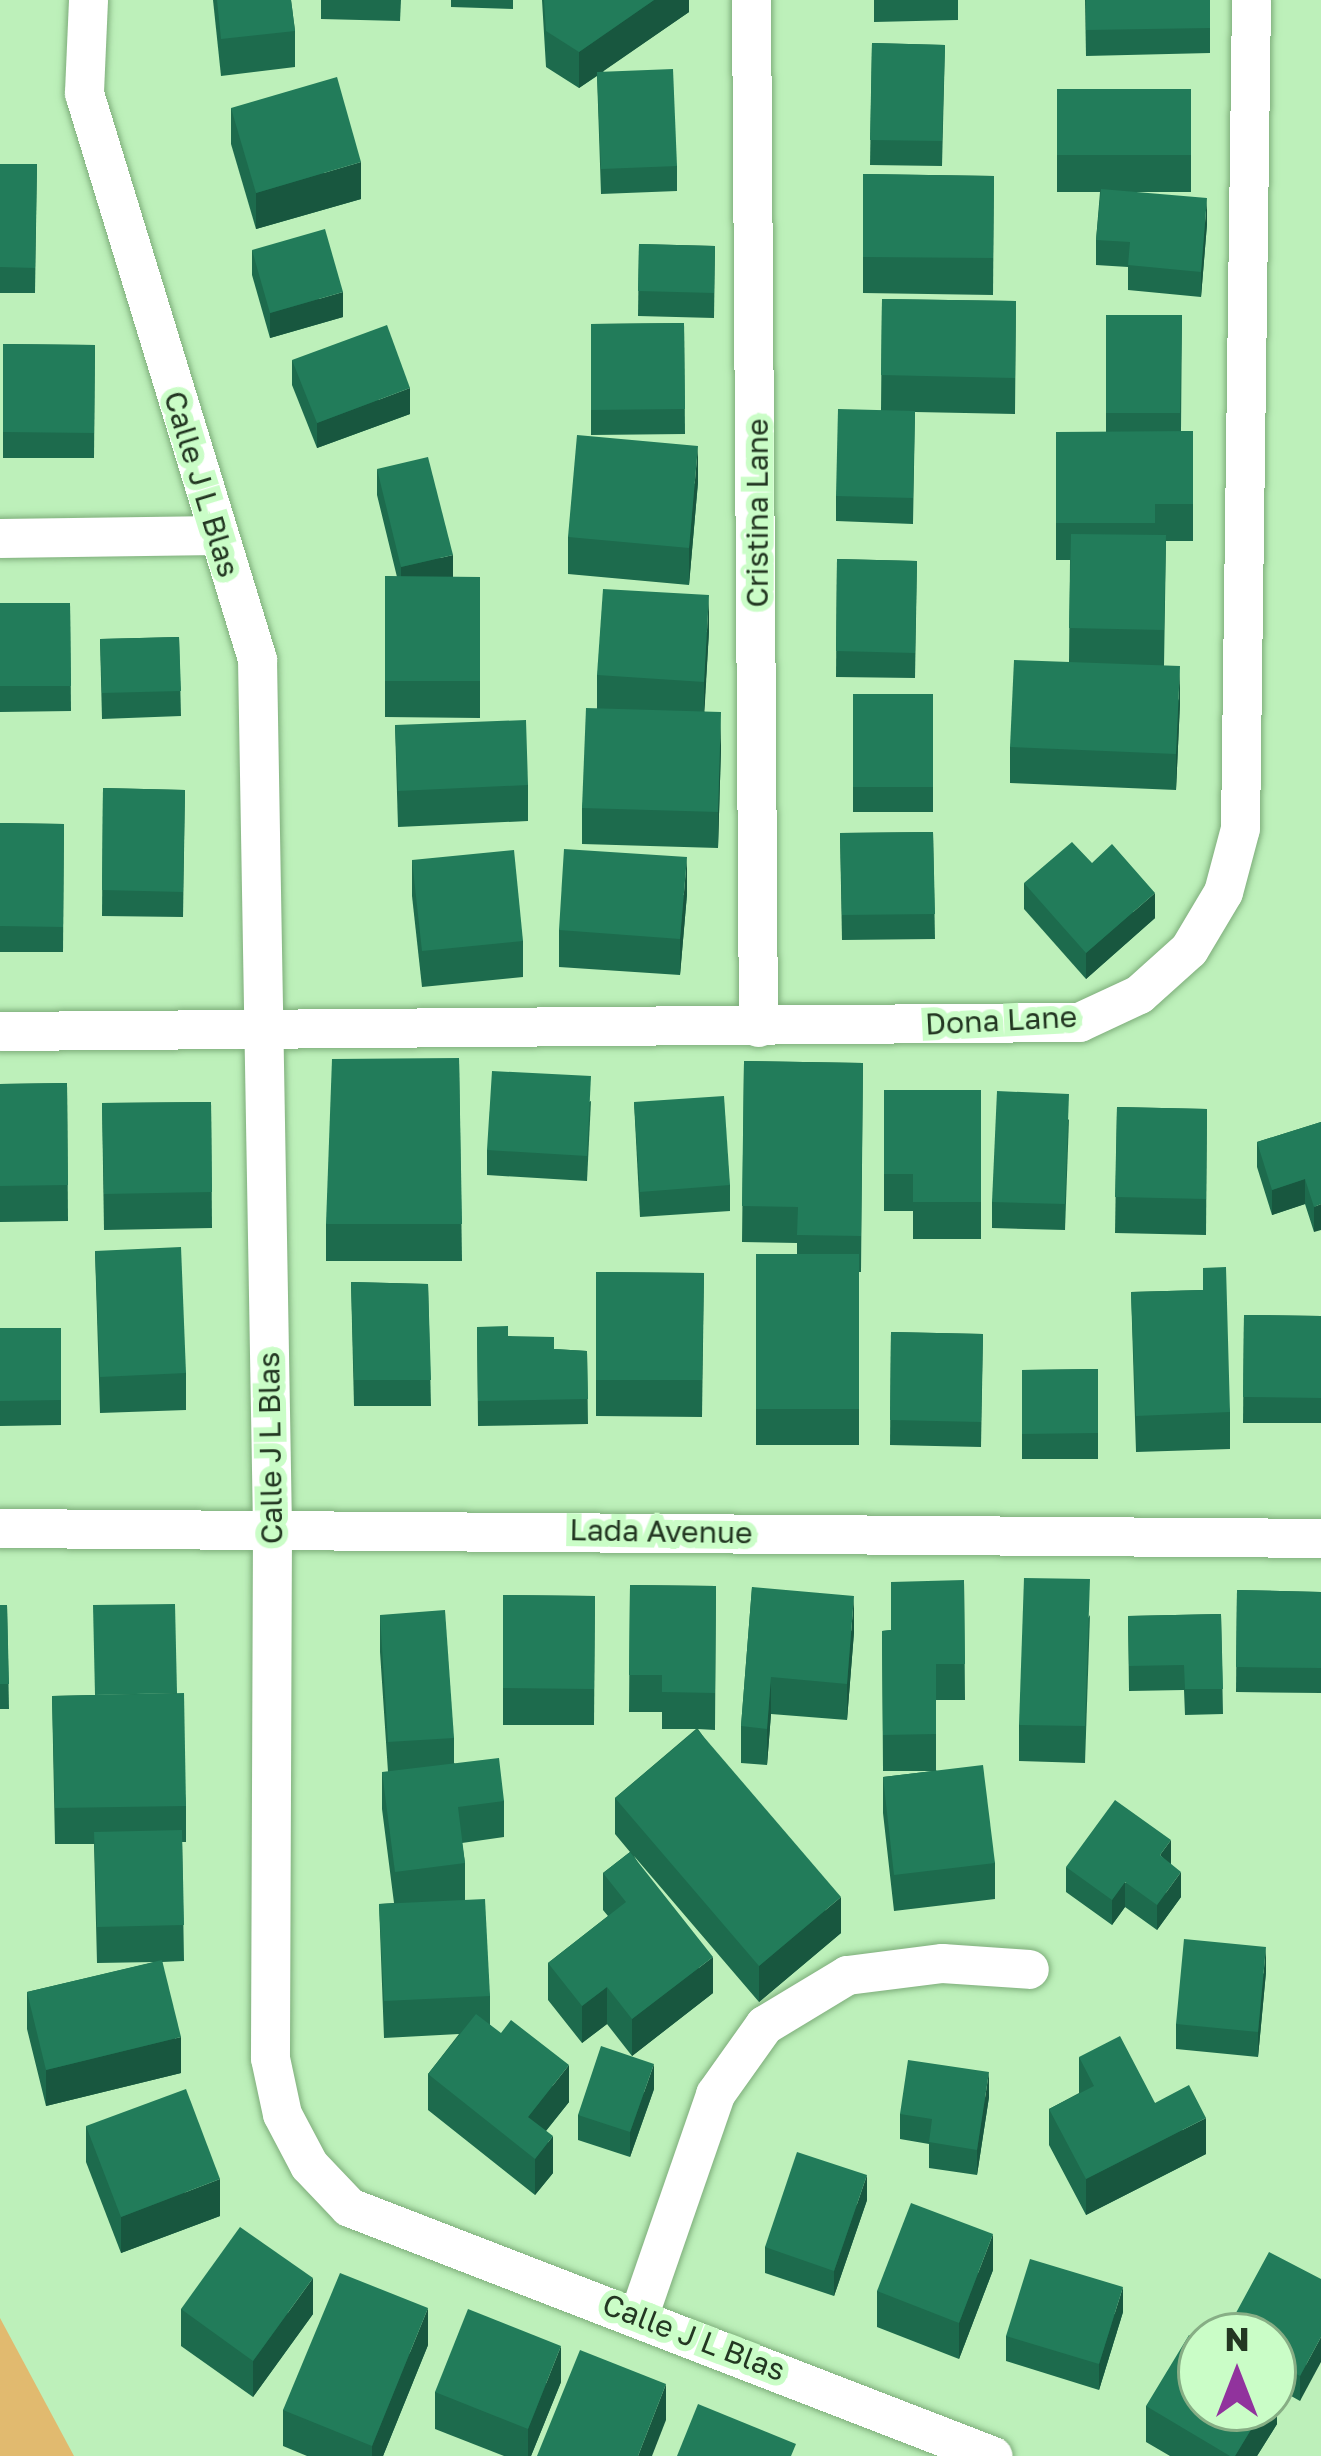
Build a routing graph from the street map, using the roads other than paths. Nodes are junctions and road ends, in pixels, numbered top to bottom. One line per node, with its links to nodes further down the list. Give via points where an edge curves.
1 (88, 0): 4 (street, Calle J L Blas, via 84,92)
2 (751, 0): 6 (street, Cristina Lane)
3 (1251, 0): 6 (street, Dona Lane, via 1240,828 1223,892 1172,964 1139,994 1079,1022)
4 (217, 535): 5 (street); 8 (street, Calle J L Blas, via 257,659)
5 (0, 538)
6 (758, 1027): 8 (street, Dona Lane)
7 (0, 1031): 8 (street, Dona Lane)
8 (263, 1033): 10 (street, Calle J L Blas)
9 (0, 1528): 10 (street, Lada Avenue)
10 (272, 1528): 11 (street, Lada Avenue); 13 (street, Calle J L Blas, via 270,2058 282,2114 309,2165 349,2207)
11 (1321, 1538)
12 (1029, 1969): 13 (street, via 943,1963 847,1975 764,2025 715,2094)
13 (639, 2314): 14 (street, Calle J L Blas)
14 (993, 2456)

